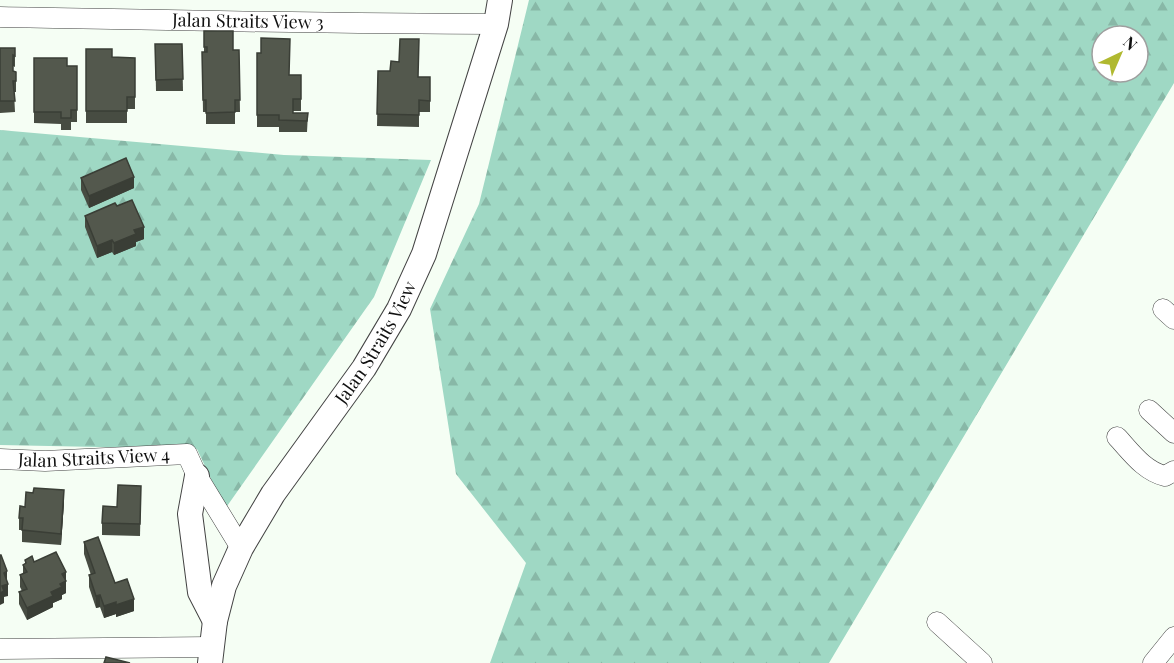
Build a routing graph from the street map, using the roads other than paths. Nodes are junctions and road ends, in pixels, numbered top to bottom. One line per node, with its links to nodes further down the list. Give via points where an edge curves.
1 (500, 0): 3 (street, Jalan Straits View)
2 (0, 17): 3 (street, Jalan Straits View 3)
3 (496, 24): 10 (street, Jalan Straits View, via 424,254 399,309 364,368 273,495)
4 (1149, 410): 5 (street)
5 (1174, 433)
6 (1117, 437): 8 (street, via 1155,473 1166,476)
7 (0, 459): 9 (street, Jalan Straits View 4, via 187,454)
8 (1174, 471)
9 (197, 476): 10 (street, Jalan Straits View 4); 11 (street, via 190,514 200,592)
10 (241, 548): 11 (street, Jalan Straits View, via 224,586)
11 (215, 621): 15 (street, Jalan Straits View)
12 (937, 622): 16 (street)
13 (1174, 637): 17 (street)
14 (0, 649): 15 (street)
15 (210, 655)
16 (982, 663)
17 (1153, 663)

